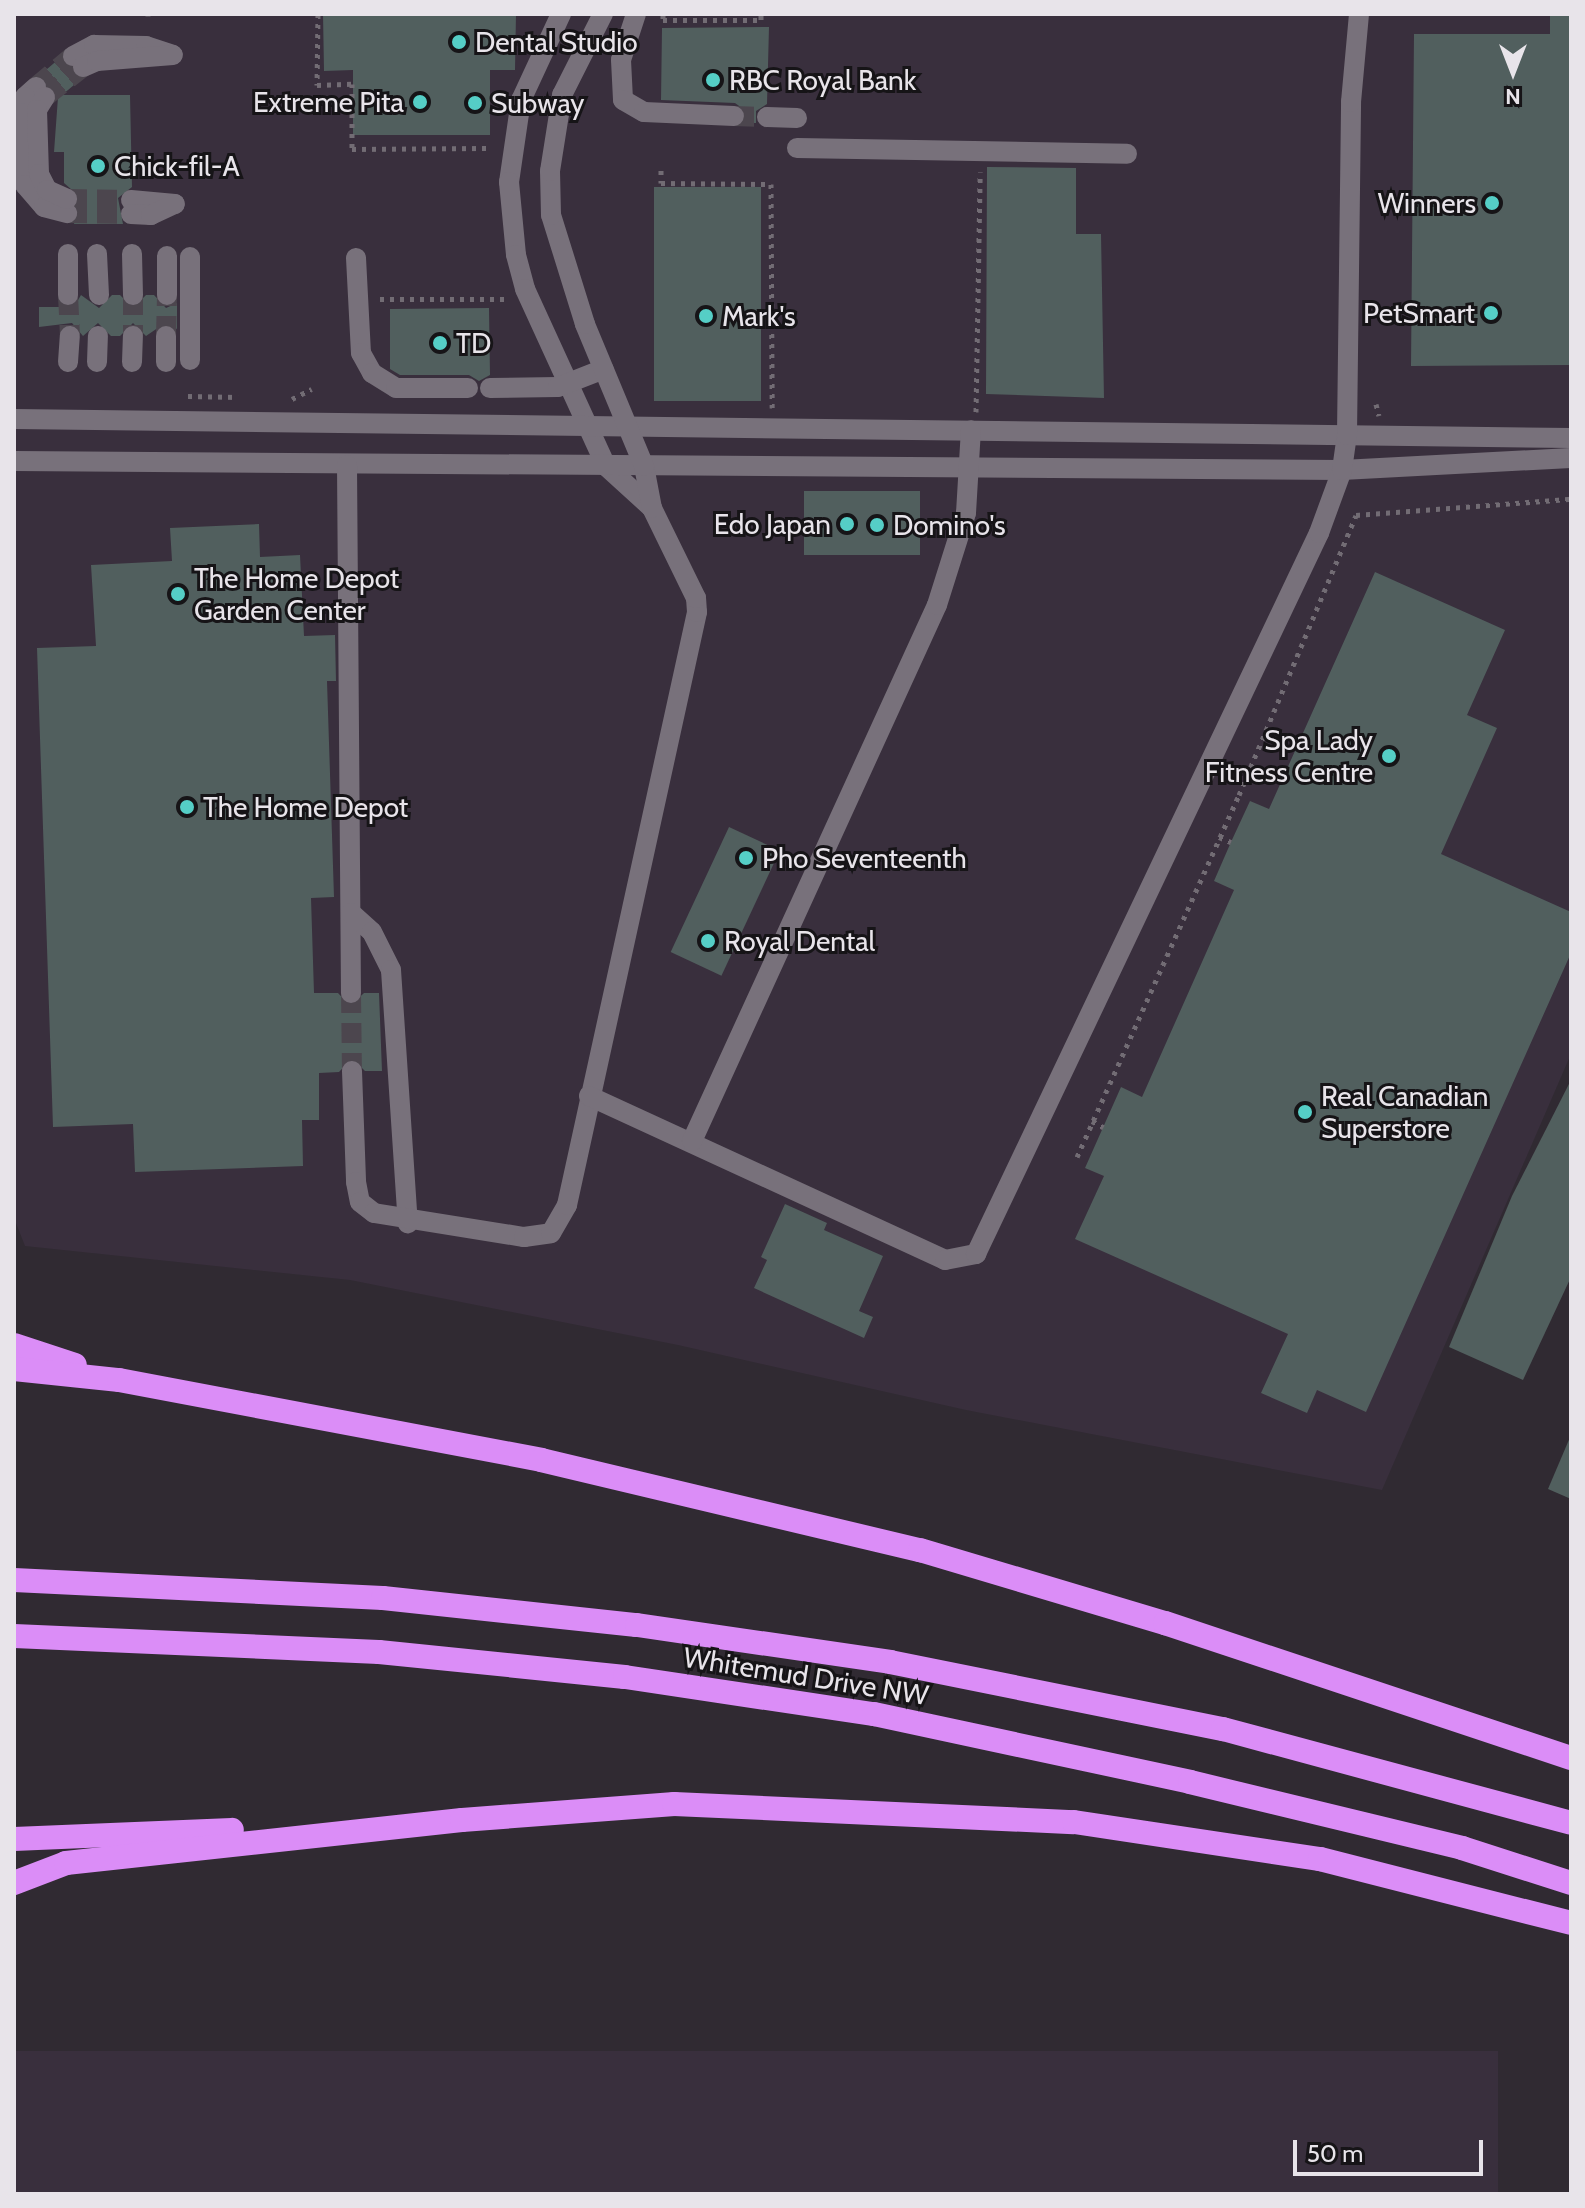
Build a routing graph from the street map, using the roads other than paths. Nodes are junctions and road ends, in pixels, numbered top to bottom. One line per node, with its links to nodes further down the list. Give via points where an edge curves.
1 (561, 14): 36 (lane, via 521,100 509,182 525,289)
2 (603, 14): 35 (lane, via 562,95 550,171 551,215 559,248)
3 (636, 14): 8 (lane, via 621,60 623,100 644,112)
4 (1359, 14): 43 (lane, via 1351,102)
5 (173, 55): 6 (lane)
6 (78, 62)
7 (40, 92): 14 (lane, via 21,113 25,185 44,207)
8 (734, 116)
9 (767, 117): 10 (lane)
10 (797, 118)
11 (797, 148): 12 (lane)
12 (1127, 154)
13 (175, 204): 15 (lane, via 151,215)
14 (67, 206)
15 (131, 207)
16 (68, 254): 22 (lane)
17 (97, 254): 23 (lane)
18 (132, 254): 24 (lane)
19 (167, 256): 25 (lane)
20 (190, 257): 30 (lane)
21 (356, 258): 37 (lane, via 361,353 372,373 396,388)
22 (68, 295)
23 (99, 295)
24 (133, 295)
25 (167, 295)
26 (70, 336): 31 (lane)
27 (98, 336): 32 (lane)
28 (133, 336): 33 (lane)
29 (166, 336): 34 (lane)
30 (190, 360)
31 (68, 362)
32 (97, 362)
33 (132, 362)
34 (166, 362)
35 (604, 369): 36 (lane); 42 (lane)
36 (569, 385): 38 (lane); 41 (lane)
37 (468, 388)
38 (490, 388)
39 (14, 419): 41 (lane)
40 (974, 422): 42 (lane); 43 (lane); 50 (lane)
41 (587, 427): 42 (lane); 48 (lane)
42 (627, 428): 49 (lane)
43 (1347, 435): 44 (lane); 51 (lane)
44 (1571, 438)
45 (1571, 458): 51 (lane)
46 (14, 461): 47 (lane)
47 (347, 465): 48 (lane); 53 (lane)
48 (606, 466): 49 (lane); 52 (lane)
49 (644, 466): 50 (lane); 52 (lane)
50 (971, 469): 51 (lane); 57 (lane, via 963,528 937,605)
51 (1342, 470): 57 (lane, via 1307,559 976,1254 945,1260)
52 (652, 508): 56 (lane, via 696,598 697,612)
53 (351, 913): 54 (lane); 58 (lane, via 372,932 391,970)
54 (351, 993)
55 (352, 1071): 58 (lane, via 360,1202 374,1213)
56 (589, 1096): 57 (lane); 58 (lane, via 567,1205 551,1233 524,1237)
57 (692, 1141)
58 (408, 1223)
59 (14, 1345): 61 (highway)
60 (14, 1369): 61 (highway)
61 (119, 1380): 64 (highway, via 541,1460 920,1550 1221,1641)
62 (14, 1580): 66 (highway, Whitemud Drive NW, via 383,1598 637,1625 890,1662 1223,1729)
63 (14, 1636): 69 (highway, Whitemud Drive NW, via 379,1652 625,1677 874,1714 1462,1848)
64 (1571, 1758)
65 (462, 1820): 67 (highway); 68 (highway, via 66,1863); 70 (highway, via 674,1804 1074,1822 1320,1859)
66 (1571, 1823)
67 (14, 1839)
68 (14, 1883)
69 (1571, 1883)
70 (1571, 1923)

